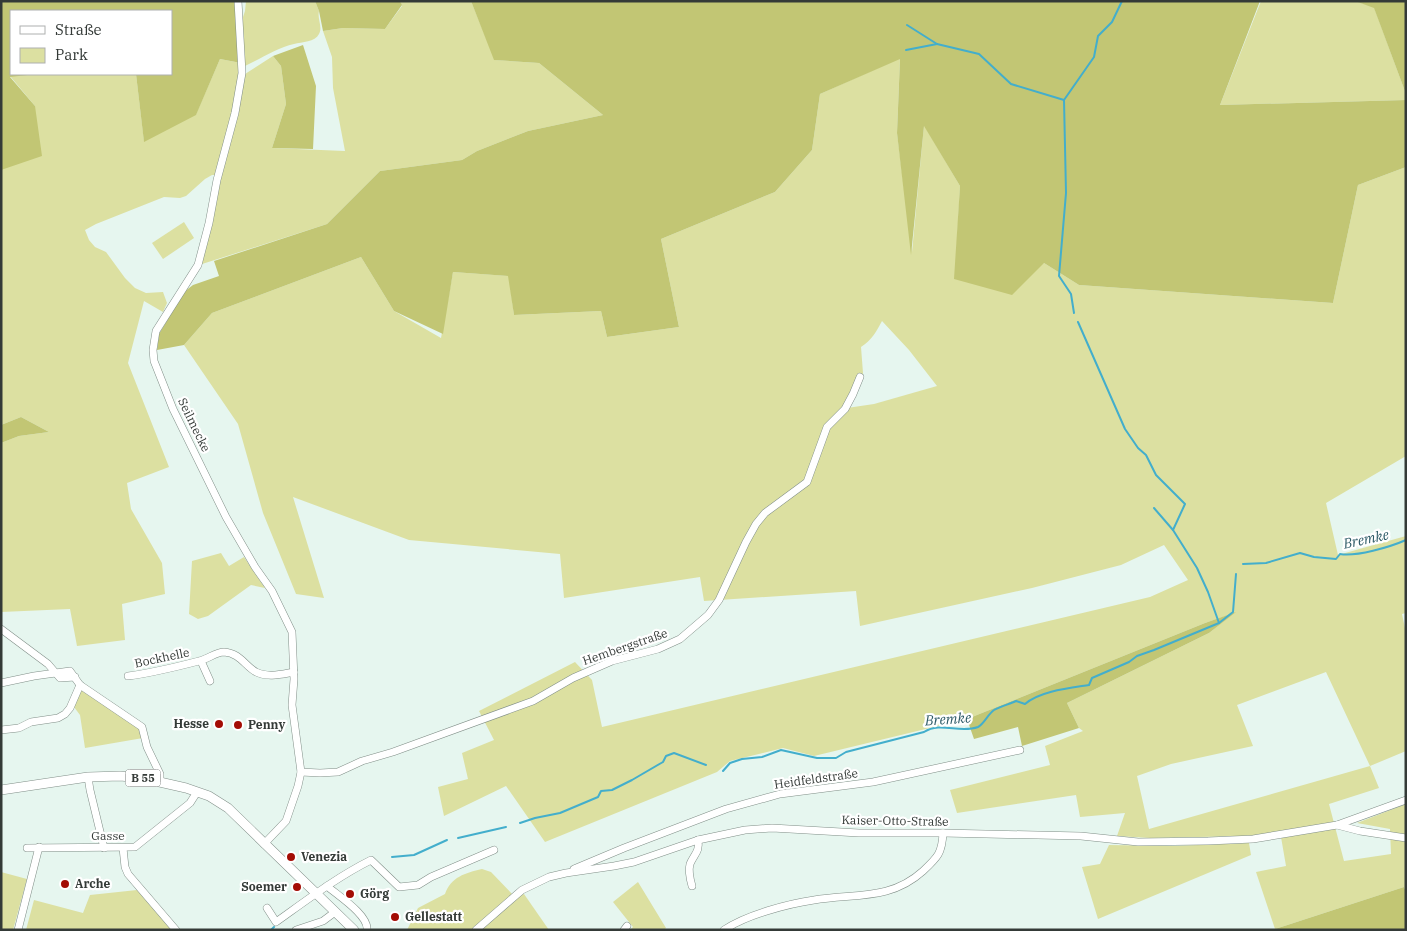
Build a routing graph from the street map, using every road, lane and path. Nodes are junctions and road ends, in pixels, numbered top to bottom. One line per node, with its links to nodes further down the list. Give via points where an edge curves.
1 (238, 1): 7 (street, Seilmecke, via 242,73 209,222 198,264 156,332 153,350 154,361 177,417 226,517 272,591 292,632)
2 (860, 377): 15 (street, Hembergstraße, via 845,408 827,428 807,482 765,513 756,524 718,600 708,615 680,639 658,649 612,661 533,701 338,772)
3 (1, 629): 4 (street)
4 (11, 636): 5 (street); 8 (street)
5 (1, 637)
6 (201, 661): 7 (street, Bockhelle, via 223,652 235,655 260,674 270,676); 9 (street, Bockhelle); 10 (street, Bockhelle)
7 (294, 672): 15 (street, Seilmecke, via 292,705)
8 (56, 673): 11 (street); 12 (street, via 70,671)
9 (128, 676)
10 (210, 681)
11 (1, 683)
12 (80, 685): 13 (street, via 70,708 58,718); 17 (street, via 142,727)
13 (1, 730)
14 (1020, 750): 31 (street, Heidfeldstraße, via 873,782 780,794 726,809)
15 (300, 772): 25 (street, Seilmecke, via 286,821)
16 (88, 777): 17 (main road, B 55, via 120,776); 18 (main road, B 55); 28 (street)
17 (160, 782): 19 (main road, B 55)
18 (1, 790)
19 (197, 792): 25 (main road, B 55, via 228,808); 29 (street, Gasse, via 190,803 139,845)
20 (1406, 800): 21 (street, Kaiser-Otto-Straße)
21 (1337, 825): 22 (street, Kaiser-Otto-Straße, via 1252,839 1167,843 1081,836); 23 (street, Kaiser-Otto-Straße)
22 (943, 833): 24 (street, Kaiser-Otto-Straße, via 772,828 744,830); 43 (street, via 942,848 933,862 900,887 884,893 797,903 743,919)
23 (1406, 838)
24 (698, 840): 31 (street, Kaiser-Otto-Straße, via 634,862); 33 (street, via 699,850 689,869)
25 (264, 844): 34 (main road, B 55)
26 (39, 847): 27 (street, Gasse); 28 (street, Gasse); 37 (street)
27 (27, 848)
28 (104, 848): 29 (street, Gasse)
29 (123, 848): 38 (street, via 128,874)
30 (494, 850): 32 (street, via 418,885 399,887 371,860)
31 (566, 872): 42 (street, Kaiser-Otto-Straße, via 522,890)
32 (327, 886): 34 (street); 41 (street, via 362,916)
33 (692, 886)
34 (316, 893): 35 (street, via 276,922); 36 (main road, B 55)
35 (267, 908)
36 (335, 912): 39 (street, via 323,921); 40 (main road, B 55)
37 (18, 930)
38 (176, 930)
39 (296, 930)
40 (354, 930)
41 (368, 930)
42 (476, 930)
43 (724, 930)

